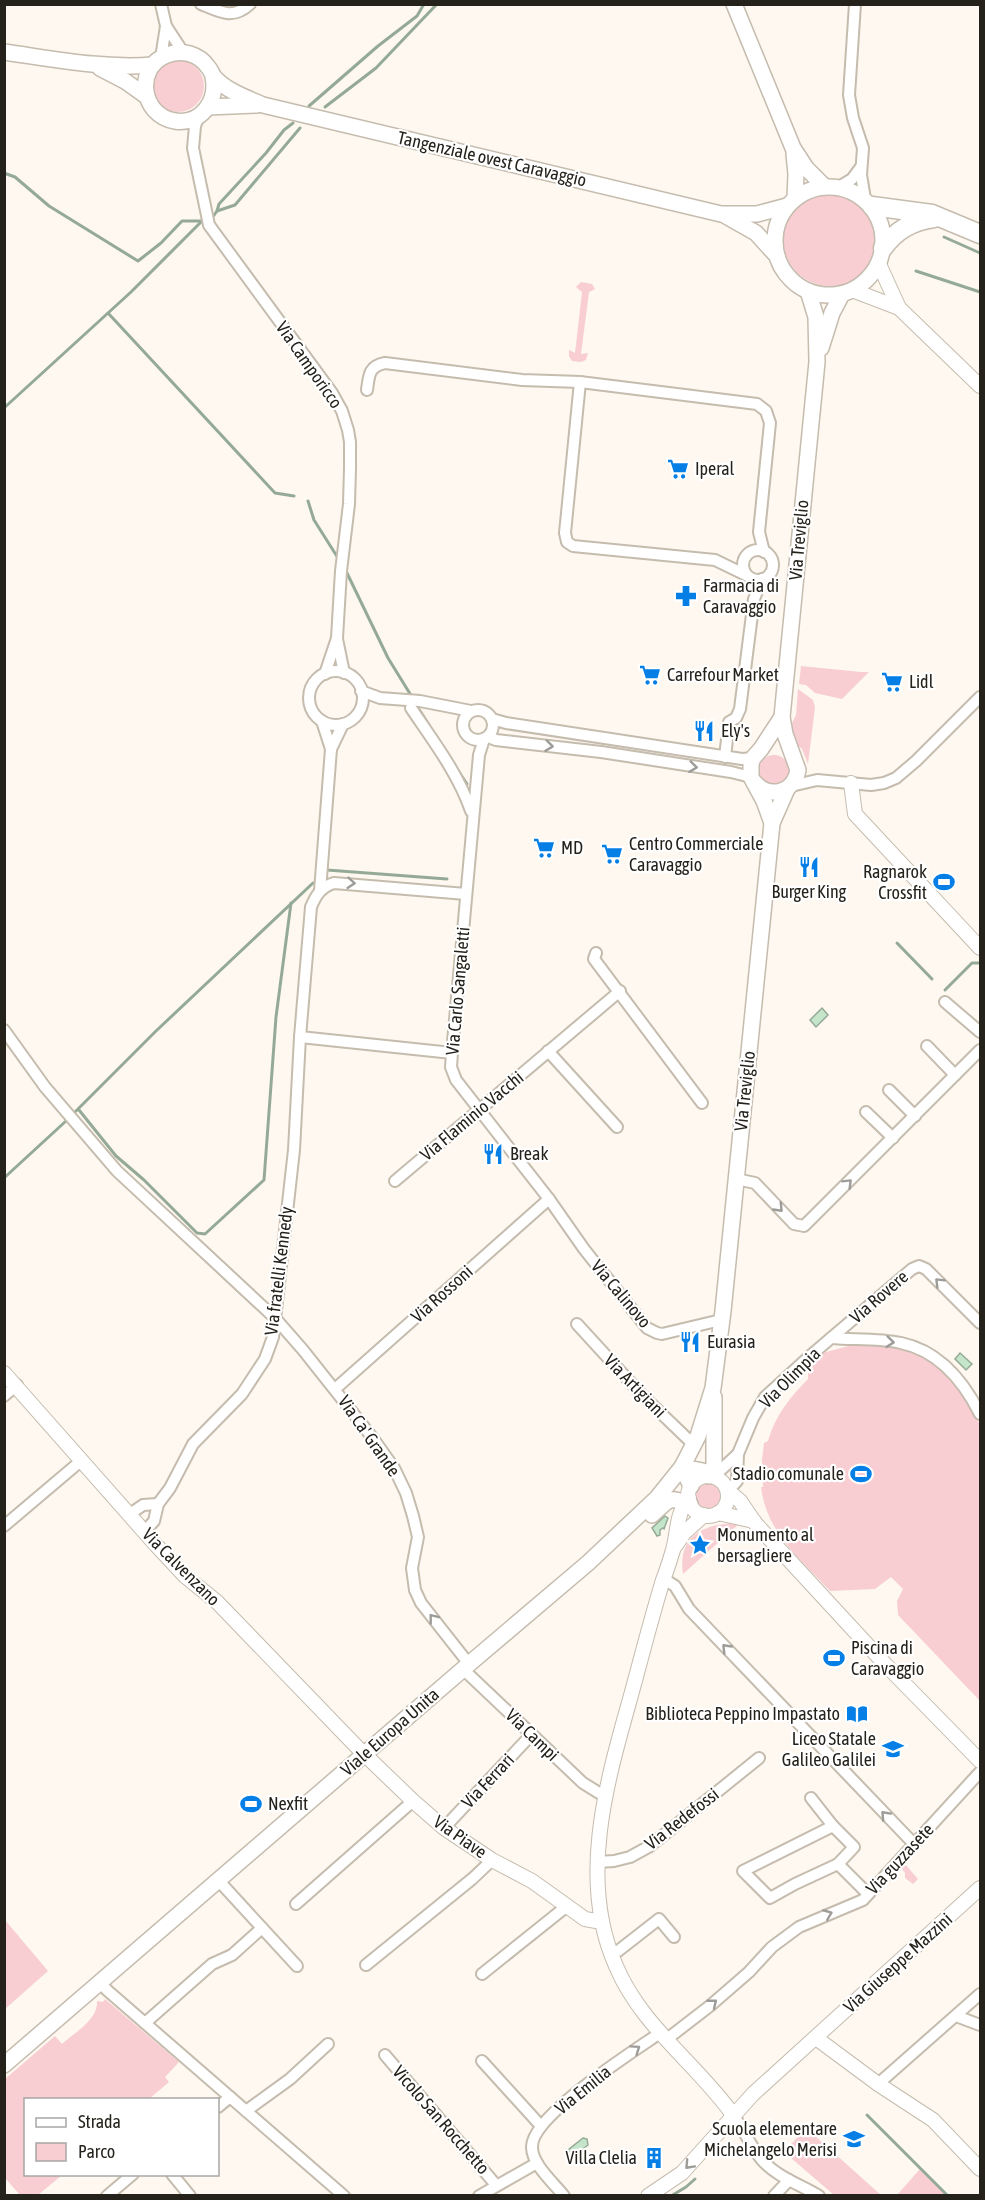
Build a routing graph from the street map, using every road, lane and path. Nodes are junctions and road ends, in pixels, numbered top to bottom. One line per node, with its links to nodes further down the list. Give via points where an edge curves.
1 (201, 4): 2 (street, via 232,14)
2 (250, 4)
3 (734, 4): 17 (main road)
4 (855, 4): 18 (street, via 849,95 863,148)
5 (162, 5): 6 (street)
6 (166, 26): 8 (street); 9 (street)
7 (4, 52): 10 (main road)
8 (183, 52): 9 (main road); 11 (main road, Tangenziale ovest Caravaggio, via 200,59)
9 (157, 62): 10 (main road, via 121,67); 12 (main road, via 147,76)
10 (92, 65): 12 (main road)
11 (213, 77): 13 (main road, Tangenziale ovest Caravaggio); 14 (main road, via 213,96)
12 (146, 96): 15 (main road, via 156,112)
13 (263, 105): 14 (main road, Tangenziale ovest Caravaggio); 22 (main road, Tangenziale ovest Caravaggio)
14 (203, 112): 15 (main road, Tangenziale ovest Caravaggio, via 187,121); 16 (street, Via Camporicco, via 195,126)
15 (174, 121): 16 (street, Via Camporicco)
16 (193, 148): 41 (street, Via Camporicco, via 209,225 332,393 348,430 349,504)
17 (793, 148): 19 (main road, via 806,168); 20 (main road, via 796,174)
18 (861, 167): 19 (street, via 852,179); 21 (street, via 861,183)
19 (832, 187): 20 (main road, via 806,191); 21 (main road, via 853,191)
20 (791, 202): 22 (main road, Tangenziale ovest Caravaggio, via 757,214); 25 (main road, via 779,219 775,234)
21 (868, 203): 23 (highway); 26 (main road, via 882,226)
22 (721, 214): 25 (main road, Tangenziale ovest Caravaggio, via 756,233)
23 (942, 218): 24 (highway); 26 (highway, via 906,226 893,236)
24 (981, 234)
25 (777, 256): 27 (main road, via 788,275)
26 (881, 256): 28 (main road, via 870,277); 29 (street)
27 (808, 291): 28 (main road, via 827,295); 30 (main road, Via Treviglio, via 816,317)
28 (847, 292): 29 (street); 30 (main road, Via Treviglio, via 832,313)
29 (899, 309): 32 (street)
30 (817, 362): 51 (main road, Via Treviglio)
31 (580, 382): 33 (street, via 522,380 385,363 371,369); 34 (street, via 751,402 762,407 770,423); 37 (street, via 567,542 573,546 715,560)
32 (981, 386)
33 (367, 390)
34 (759, 532): 35 (street); 36 (street)
35 (764, 552): 36 (street); 39 (street, via 772,567)
36 (748, 555): 37 (street); 38 (street, via 743,567)
37 (726, 565): 38 (street)
38 (748, 576): 39 (street); 40 (street)
39 (762, 579): 40 (street)
40 (754, 599): 63 (street, via 740,709 729,722)
41 (337, 638): 42 (street, Via Camporicco); 43 (street, Via Camporicco)
42 (344, 673): 43 (street); 44 (street, via 356,681)
43 (325, 674): 53 (street, via 315,682 309,697 313,711)
44 (361, 691): 46 (street); 48 (street)
45 (981, 697): 67 (street, via 896,778 871,785)
46 (380, 698): 47 (street); 48 (street)
47 (441, 704): 50 (street); 54 (street)
48 (361, 705): 55 (street, via 355,717)
49 (411, 708): 69 (street, via 465,793)
50 (471, 711): 52 (street, via 484,711); 54 (street)
51 (782, 717): 62 (main road); 64 (main road)
52 (492, 719): 56 (street, via 493,727); 57 (street)
53 (322, 721): 55 (street); 59 (street)
54 (463, 722): 58 (street, via 464,732)
55 (343, 724): 59 (street)
56 (486, 738): 58 (street); 60 (street, one-way to 60); 61 (street)
57 (603, 738): 60 (street); 63 (street)
58 (471, 739): 61 (street)
59 (331, 749): 71 (street, Via fratelli Kennedy)
60 (601, 752): 65 (street, one-way to 65, via 731,772)
61 (478, 754): 69 (street, Via Carlo Sangaletti)
62 (757, 754): 63 (street, via 742,759); 64 (main road, via 777,746); 65 (main road, via 750,771)
63 (725, 757)
64 (796, 761): 66 (street); 68 (main road, via 797,776)
65 (753, 780): 68 (main road, via 766,792); 70 (main road)
66 (817, 780): 67 (street); 68 (street)
67 (851, 783): 73 (street, via 855,814)
68 (789, 788): 70 (main road)
69 (472, 817): 72 (street, Via Carlo Sangaletti)
70 (772, 823): 92 (main road, Via Treviglio)
71 (320, 891): 72 (street, one-way to 72, via 334,883); 79 (street, Via fratelli Kennedy, via 311,907)
72 (466, 894): 83 (street, Via Carlo Sangaletti)
73 (981, 948)
74 (596, 953): 75 (street, via 594,959)
75 (620, 991): 82 (street, Via Flaminio Vacchi); 86 (street)
76 (945, 1002): 78 (street)
77 (4, 1030): 95 (street, Via Ca' Grande, via 45,1087 117,1171)
78 (981, 1032)
79 (300, 1037): 83 (street); 95 (street, Via fratelli Kennedy, via 294,1150)
80 (927, 1046): 84 (street)
81 (981, 1050): 84 (street)
82 (548, 1051): 87 (street, Via Flaminio Vacchi); 90 (street)
83 (452, 1053): 87 (street, Via Carlo Sangaletti, via 456,1080)
84 (956, 1075): 89 (street)
85 (889, 1090): 89 (street)
86 (702, 1103)
87 (479, 1111): 93 (street, Via Flaminio Vacchi); 94 (street, Via Carlo Sangaletti)
88 (866, 1112): 91 (street)
89 (915, 1116): 91 (street)
90 (617, 1127)
91 (893, 1138): 92 (street, one-way to 91, via 755,1183 794,1224 804,1226)
92 (736, 1179): 96 (main road, Via Treviglio)
93 (394, 1181)
94 (549, 1199): 96 (street, Via Calinovo, via 651,1331 662,1334); 104 (street, Via Rossoni)
95 (275, 1318): 104 (street, Via Ca' Grande); 114 (street, Via fratelli Kennedy, via 265,1359 242,1394 193,1444)
96 (721, 1320): 100 (main road, Via Treviglio)
97 (981, 1323): 99 (street, Via Rovere, one-way to 99, via 919,1266)
98 (577, 1324): 107 (street, Via Artigiani)
99 (831, 1338): 106 (street, Via Olimpia, one-way to 106, via 886,1341 920,1349 958,1377); 108 (street, Via Olimpia, via 765,1397)
100 (717, 1359): 103 (main road, Viale Europa Unita)
101 (4, 1372): 102 (street, Via Calvenzano)
102 (17, 1385): 105 (street); 109 (street, Via Calvenzano)
103 (713, 1388): 107 (main road, Viale Europa Unita); 111 (main road)
104 (335, 1389): 124 (street, Via Ca' Grande, one-way to 104, via 415,1590 412,1568 418,1537 406,1493 394,1468)
105 (4, 1396)
106 (981, 1414)
107 (694, 1445): 110 (main road, Viale Europa Unita)
108 (738, 1454): 111 (street, Via Olimpia); 112 (street, Via Olimpia, via 736,1481)
109 (82, 1460): 116 (street, Via Calvenzano); 119 (street)
110 (682, 1467): 111 (main road); 113 (main road); 122 (main road, Viale Europa Unita, via 657,1498)
111 (712, 1476): 112 (street, via 721,1480); 113 (street, via 700,1478)
112 (728, 1491): 115 (street, via 727,1502); 118 (street)
113 (686, 1500): 117 (street); 121 (street); 122 (main road, via 669,1500 606,1555)
114 (158, 1504): 116 (street, via 143,1505); 120 (street, Via fratelli Kennedy, via 154,1521)
115 (718, 1513): 117 (street); 118 (street)
116 (130, 1514): 120 (street, Via Calvenzano)
117 (704, 1515): 121 (street)
118 (754, 1521): 128 (street)
119 (4, 1526)
120 (145, 1531): 126 (street, Via Calvenzano)
121 (673, 1549): 123 (street)
122 (588, 1563): 124 (main road, Viale Europa Unita)
123 (669, 1582): 130 (street); 135 (street, one-way to 123, via 688,1609)
124 (466, 1666): 125 (street, Via Campi); 126 (main road, Viale Europa Unita)
125 (532, 1734): 130 (street, Via Campi, via 583,1783); 134 (street, Via Ferrari)
126 (364, 1755): 132 (street, Via Piave); 139 (main road, Viale Europa Unita)
127 (759, 1758): 137 (street, Via Redefossi, via 650,1846 630,1857)
128 (981, 1761)
129 (981, 1772): 135 (street, Via guzzasete)
130 (604, 1796): 137 (street)
131 (811, 1798): 133 (street)
132 (413, 1801): 134 (street, Via Piave); 142 (street)
133 (833, 1826): 138 (street, via 854,1847); 138 (street, via 743,1871 770,1898)
134 (444, 1828): 136 (street, Via Piave)
135 (914, 1844): 141 (street, Via guzzasete)
136 (492, 1860): 143 (street, Via Piave, via 532,1881); 148 (street)
137 (598, 1862): 144 (street)
138 (838, 1864): 141 (street)
139 (219, 1881): 145 (street); 151 (main road, Viale Europa Unita)
140 (981, 1888): 157 (street, Via Giuseppe Mazzini)
141 (868, 1894): 156 (street, Via guzzasete, one-way to 141, via 711,2005 799,1927)
142 (296, 1904)
143 (567, 1906): 144 (street, Via Piave, via 585,1919); 150 (street)
144 (602, 1922): 147 (street)
145 (262, 1928): 149 (street); 154 (street, via 232,1955 212,1964)
146 (674, 1937): 147 (street, via 659,1919)
147 (611, 1954): 156 (street, via 627,1989)
148 (366, 1965)
149 (297, 1966)
150 (482, 1974)
151 (100, 1983): 154 (street); 161 (main road, Viale Europa Unita)
152 (981, 1994): 153 (street)
153 (956, 2016): 155 (street); 162 (street)
154 (145, 2023): 163 (street)
155 (981, 2025)
156 (663, 2036): 166 (street); 167 (street, Via Emilia, one-way to 156, via 584,2085)
157 (816, 2038): 162 (street); 166 (street, Via Giuseppe Mazzini)
158 (328, 2044): 165 (street, via 290,2079)
159 (385, 2055): 173 (street, Vicolo San Rocchetto)
160 (482, 2061): 167 (street)
161 (4, 2065)
162 (878, 2084): 169 (street, via 933,2120)
163 (230, 2097): 164 (street); 165 (street)
164 (219, 2106)
165 (246, 2111): 177 (street)
166 (734, 2116): 172 (street, via 764,2162); 180 (street, Via Giuseppe Mazzini, one-way to 180, via 682,2173)
167 (542, 2126): 168 (street, Via Emilia, via 531,2147)
168 (537, 2163): 173 (street); 179 (street)
169 (981, 2169)
170 (133, 2176): 175 (street)
171 (173, 2176): 176 (street)
172 (789, 2180): 174 (street); 181 (street)
173 (496, 2185): 178 (street)
174 (818, 2195)
175 (107, 2196)
176 (190, 2196)
177 (344, 2196)
178 (479, 2196)
179 (564, 2196)
180 (648, 2196)
181 (774, 2196)

